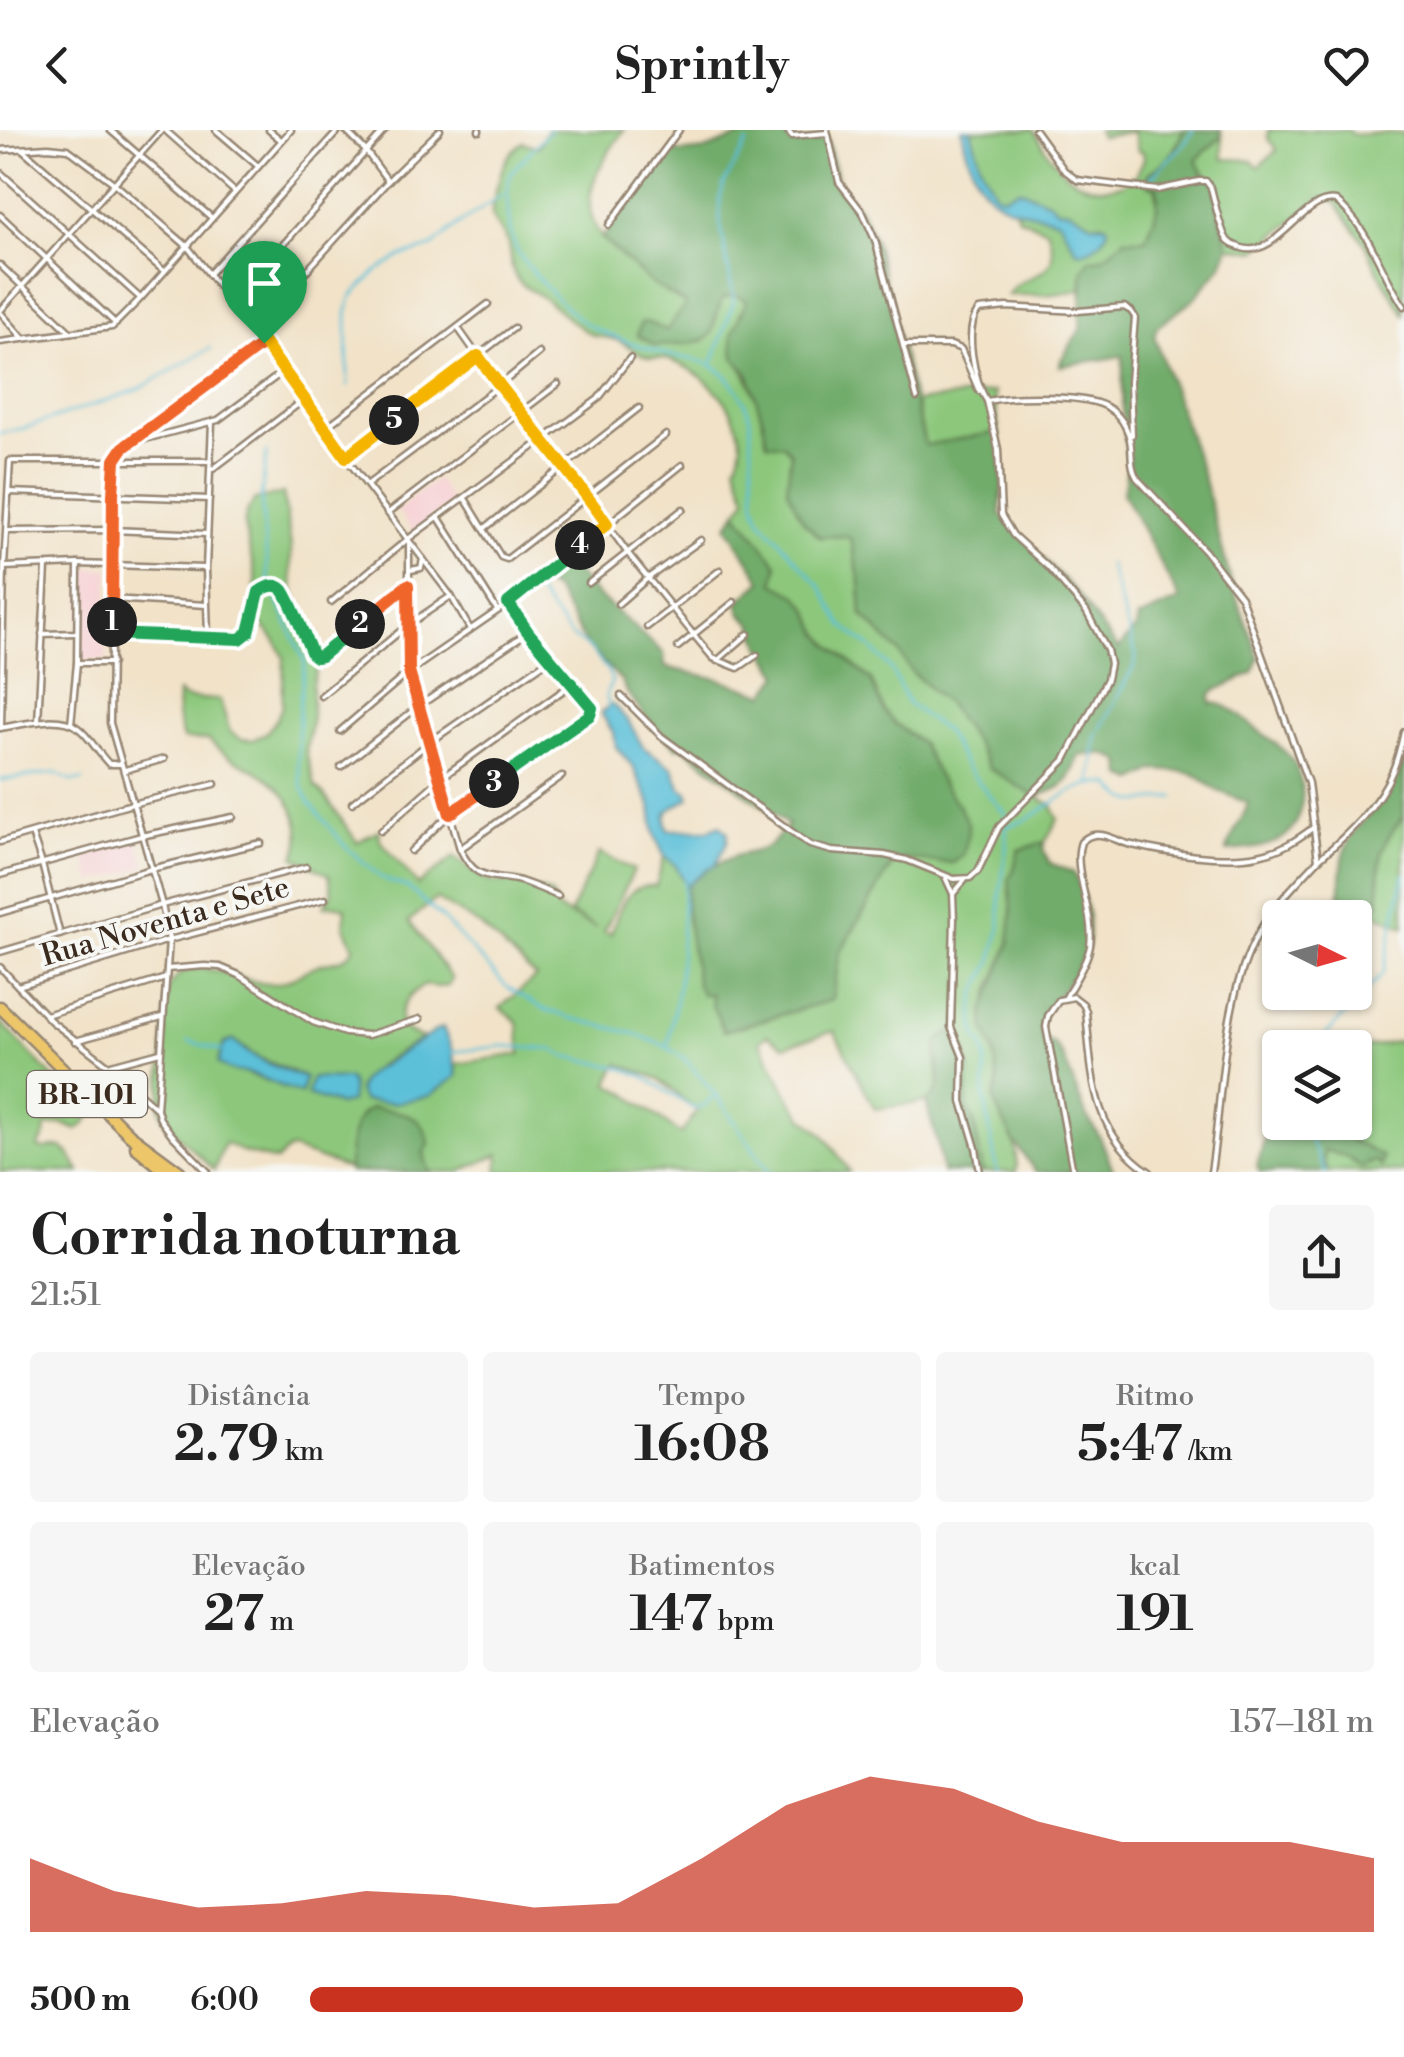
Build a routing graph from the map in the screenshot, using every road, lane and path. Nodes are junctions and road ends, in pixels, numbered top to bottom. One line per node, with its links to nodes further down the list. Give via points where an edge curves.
1 (110, 130): 18 (street)
2 (164, 130): 18 (street); 23 (street)
3 (216, 130): 19 (street)
4 (269, 130): 14 (street)
5 (291, 130): 14 (street)
6 (345, 130): 7 (street); 17 (street); 33 (street)
7 (362, 130)
8 (385, 130): 17 (street)
9 (440, 130): 21 (street)
10 (680, 130): 27 (street)
11 (1035, 130): 38 (street, via 1077,180 1157,190 1206,181 1226,239 1246,250 1262,247 1322,202 1336,201 1366,237)
12 (827, 131): 13 (street); 48 (street, via 839,182 875,240)
13 (789, 133)
14 (282, 140): 19 (street)
15 (22, 149): 16 (street); 22 (street, via 68,149); 24 (street)
16 (0, 150)
17 (365, 150): 21 (street); 36 (street)
18 (140, 156): 22 (street); 26 (street)
19 (258, 166): 23 (street)
20 (1, 173): 28 (street)
21 (388, 181): 43 (street)
22 (115, 184): 24 (street); 29 (street)
23 (235, 192): 26 (street)
24 (92, 210): 28 (street); 32 (street)
25 (0, 216): 30 (street)
26 (212, 218): 29 (street)
27 (609, 225)
28 (70, 234): 30 (street); 35 (street)
29 (187, 246): 32 (street); 33 (street)
30 (47, 259): 34 (street); 40 (street)
31 (0, 265): 34 (street)
32 (164, 271): 35 (street)
33 (209, 274): 36 (street)
34 (22, 286): 39 (street); 44 (street)
35 (141, 298): 40 (street)
36 (232, 302): 43 (street)
37 (488, 304): 41 (street)
38 (1404, 306)
39 (0, 312): 45 (street)
40 (116, 324): 44 (street)
41 (458, 328): 50 (street); 62 (street)
42 (514, 328): 50 (street)
43 (253, 330): 47 (street)
44 (70, 333): 45 (street)
45 (24, 339): 46 (street)
46 (0, 342)
47 (264, 343): 52 (street); 66 (street)
48 (903, 345): 55 (street, via 961,349); 56 (street)
49 (538, 352): 54 (street)
50 (478, 356): 54 (street); 67 (street)
51 (630, 358): 64 (street, via 602,395)
52 (284, 371): 57 (street); 61 (street)
53 (558, 384): 60 (street)
54 (499, 386): 60 (street); 73 (street)
55 (982, 394): 58 (street); 65 (street, via 970,321 979,310 1124,307 1135,318)
56 (917, 398)
57 (304, 400): 62 (street); 72 (street)
58 (987, 401): 65 (street, via 1090,402 1120,417); 161 (street, via 1006,525 1086,610 1110,664 1064,760 995,833 978,872)
59 (639, 408): 70 (street)
60 (521, 412): 64 (street); 80 (street)
61 (212, 422): 66 (street); 69 (street)
62 (324, 429): 67 (street)
63 (666, 434): 75 (street)
64 (543, 440): 70 (street); 77 (street)
65 (1132, 440): 147 (street, via 1137,478 1240,597 1308,783)
66 (134, 442): 68 (street)
67 (346, 457): 73 (street)
68 (115, 460): 69 (street); 74 (street, via 10,460); 76 (street)
69 (212, 461): 72 (street)
70 (565, 466): 75 (street); 83 (street)
71 (682, 466): 82 (street)
72 (211, 470): 78 (street)
73 (368, 484): 80 (street)
74 (8, 492): 76 (street); 85 (street)
75 (586, 494): 82 (street); 83 (street, via 504,559)
76 (113, 495): 78 (street); 84 (street)
77 (466, 498): 81 (street); 83 (street)
78 (209, 500): 86 (street)
79 (683, 509): 89 (street)
80 (388, 513): 87 (street)
81 (439, 518): 87 (street); 109 (street)
82 (607, 524): 89 (street); 105 (street)
83 (485, 528)
84 (112, 530): 85 (street); 86 (street); 92 (street)
85 (6, 531): 94 (street)
86 (207, 534): 95 (street)
87 (409, 540): 90 (street); 96 (street); 103 (street)
88 (701, 540): 98 (street)
89 (627, 552): 98 (street); 99 (street)
90 (423, 559): 96 (street, via 419,570); 101 (street)
91 (78, 564): 92 (street); 93 (street); 115 (street)
92 (113, 565): 95 (street); 102 (street)
93 (46, 566): 94 (street); 114 (street)
94 (4, 568): 133 (street)
95 (206, 568): 107 (street)
96 (409, 568): 100 (street)
97 (720, 570): 108 (street)
98 (648, 578): 106 (street); 108 (street)
99 (589, 583)
100 (408, 585): 110 (street); 119 (street, via 321,656 312,654 285,593 273,586 259,592 249,632 240,639)
101 (450, 596): 110 (street); 112 (street)
102 (112, 599): 107 (street); 116 (street)
103 (331, 602)
104 (734, 602): 117 (street)
105 (508, 603): 109 (street); 113 (street)
106 (618, 604)
107 (206, 605): 119 (street)
108 (670, 607): 111 (street); 117 (street)
109 (497, 610): 112 (street)
110 (408, 626): 126 (street); 128 (street)
111 (648, 627)
112 (470, 628): 126 (street)
113 (528, 632): 122 (street); 130 (street)
114 (41, 634): 115 (street); 131 (street)
115 (77, 634): 124 (street)
116 (112, 634): 119 (street); 125 (street)
117 (693, 634): 120 (street); 123 (street)
118 (748, 634): 123 (street)
119 (208, 638)
120 (678, 646)
121 (757, 655): 123 (street, via 740,668)
122 (550, 659): 127 (street); 136 (street)
123 (717, 661)
124 (77, 663): 125 (street); 132 (street)
125 (112, 663): 138 (street, via 110,723)
126 (409, 672): 130 (street); 134 (street)
127 (572, 684): 141 (street); 145 (street, via 592,708 590,715)
128 (321, 696)
129 (621, 696): 160 (street, via 655,731 796,837 820,848 907,860)
130 (418, 706): 136 (street); 139 (street)
131 (38, 722): 132 (street); 133 (street)
132 (71, 724): 138 (street, via 109,764)
133 (1, 728)
134 (340, 731)
135 (1404, 732): 155 (street, via 1387,784)
136 (430, 742): 141 (street); 143 (street)
137 (164, 760): 138 (street)
138 (122, 767): 144 (street)
139 (342, 767)
140 (562, 776): 153 (street)
141 (441, 778): 145 (street); 148 (street)
142 (215, 784): 144 (street)
143 (352, 803)
144 (132, 804): 149 (street); 150 (street)
145 (450, 814): 153 (street); 154 (street)
146 (233, 817): 150 (street)
147 (1314, 827): 155 (street); 175 (street, via 1278,850 1238,858 1086,837 1078,861 1090,942)
148 (381, 831)
149 (32, 834): 151 (street); 156 (street)
150 (141, 836): 156 (street); 158 (street)
151 (0, 842)
152 (261, 843): 158 (street)
153 (460, 849): 163 (street, via 482,875)
154 (411, 850)
155 (1318, 860): 190 (street, via 1264,924 1247,958 1231,1016)
156 (42, 864): 159 (street); 164 (street)
157 (306, 868): 166 (street)
158 (151, 869): 164 (street); 166 (street)
159 (0, 875)
160 (944, 876): 161 (street); 162 (street)
161 (965, 880): 162 (street)
162 (953, 894): 187 (street, via 951,1027 964,1057 962,1101)
163 (558, 896)
164 (52, 899): 167 (street); 168 (street)
165 (325, 899): 169 (street, Rua Noventa e Sete)
166 (162, 904): 168 (street); 169 (street)
167 (0, 913)
168 (60, 935): 170 (street)
169 (169, 940): 172 (street); 174 (street, Rua Noventa e Sete)
170 (0, 952)
171 (0, 967): 174 (street)
172 (167, 970): 173 (street); 179 (street, via 220,967 344,1034 368,1036)
173 (166, 978): 177 (street); 178 (street)
174 (18, 986): 177 (street)
175 (1066, 997): 188 (street, via 1053,1006 1046,1028); 189 (street, via 1086,1011 1093,1084 1108,1129)
176 (0, 1011): 184 (highway, BR-101, via 94,1111); 185 (highway, BR-101, via 130,1135)
177 (44, 1015): 180 (street)
178 (162, 1017): 180 (street); 181 (street)
179 (420, 1020)
180 (76, 1040): 182 (street)
181 (160, 1052): 182 (street); 183 (street)
182 (109, 1066): 183 (street)
183 (156, 1109): 186 (street)
184 (166, 1172)
185 (180, 1172)
186 (208, 1172)
187 (980, 1172)
188 (1073, 1172)
189 (1150, 1172)
190 (1211, 1172)

